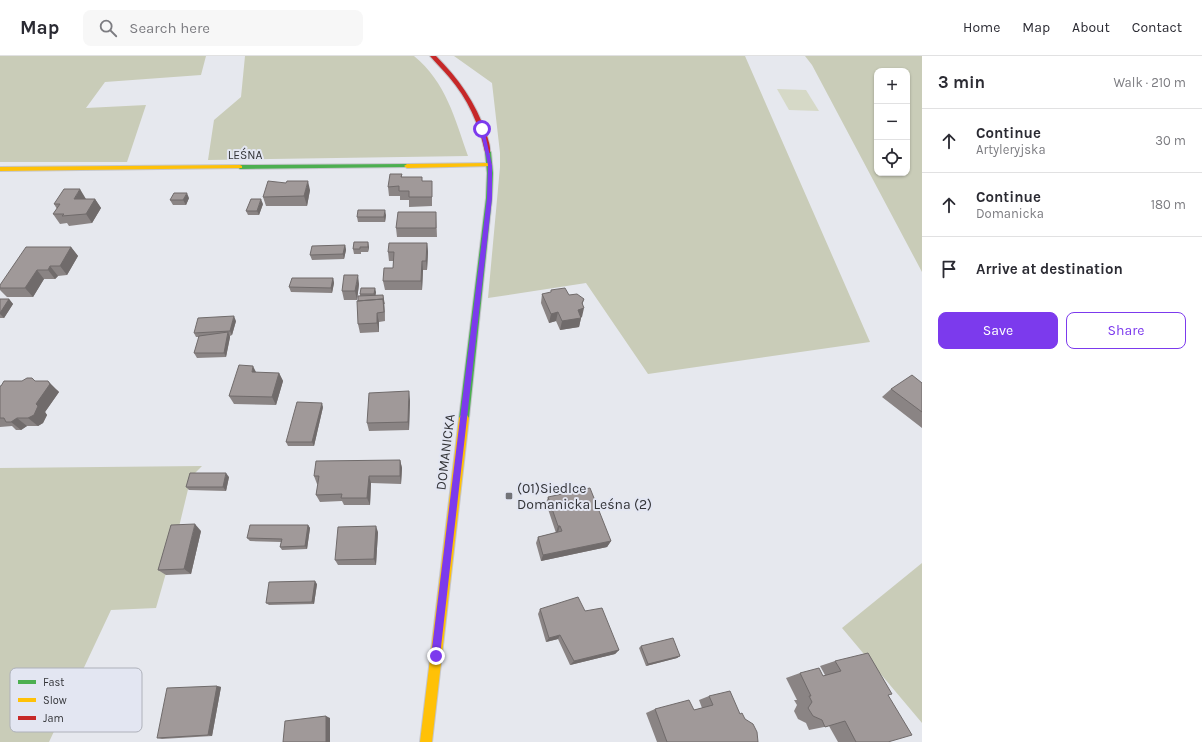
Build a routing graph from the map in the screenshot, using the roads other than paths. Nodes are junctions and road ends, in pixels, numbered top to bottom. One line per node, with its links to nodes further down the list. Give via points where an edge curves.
1 (433, 56): 2 (street, DOMANICKA, via 461,87 474,109 482,129)
2 (490, 165): 3 (street, LEŚNA); 4 (street, DOMANICKA, via 490,198)
3 (0, 169)
4 (426, 742)

